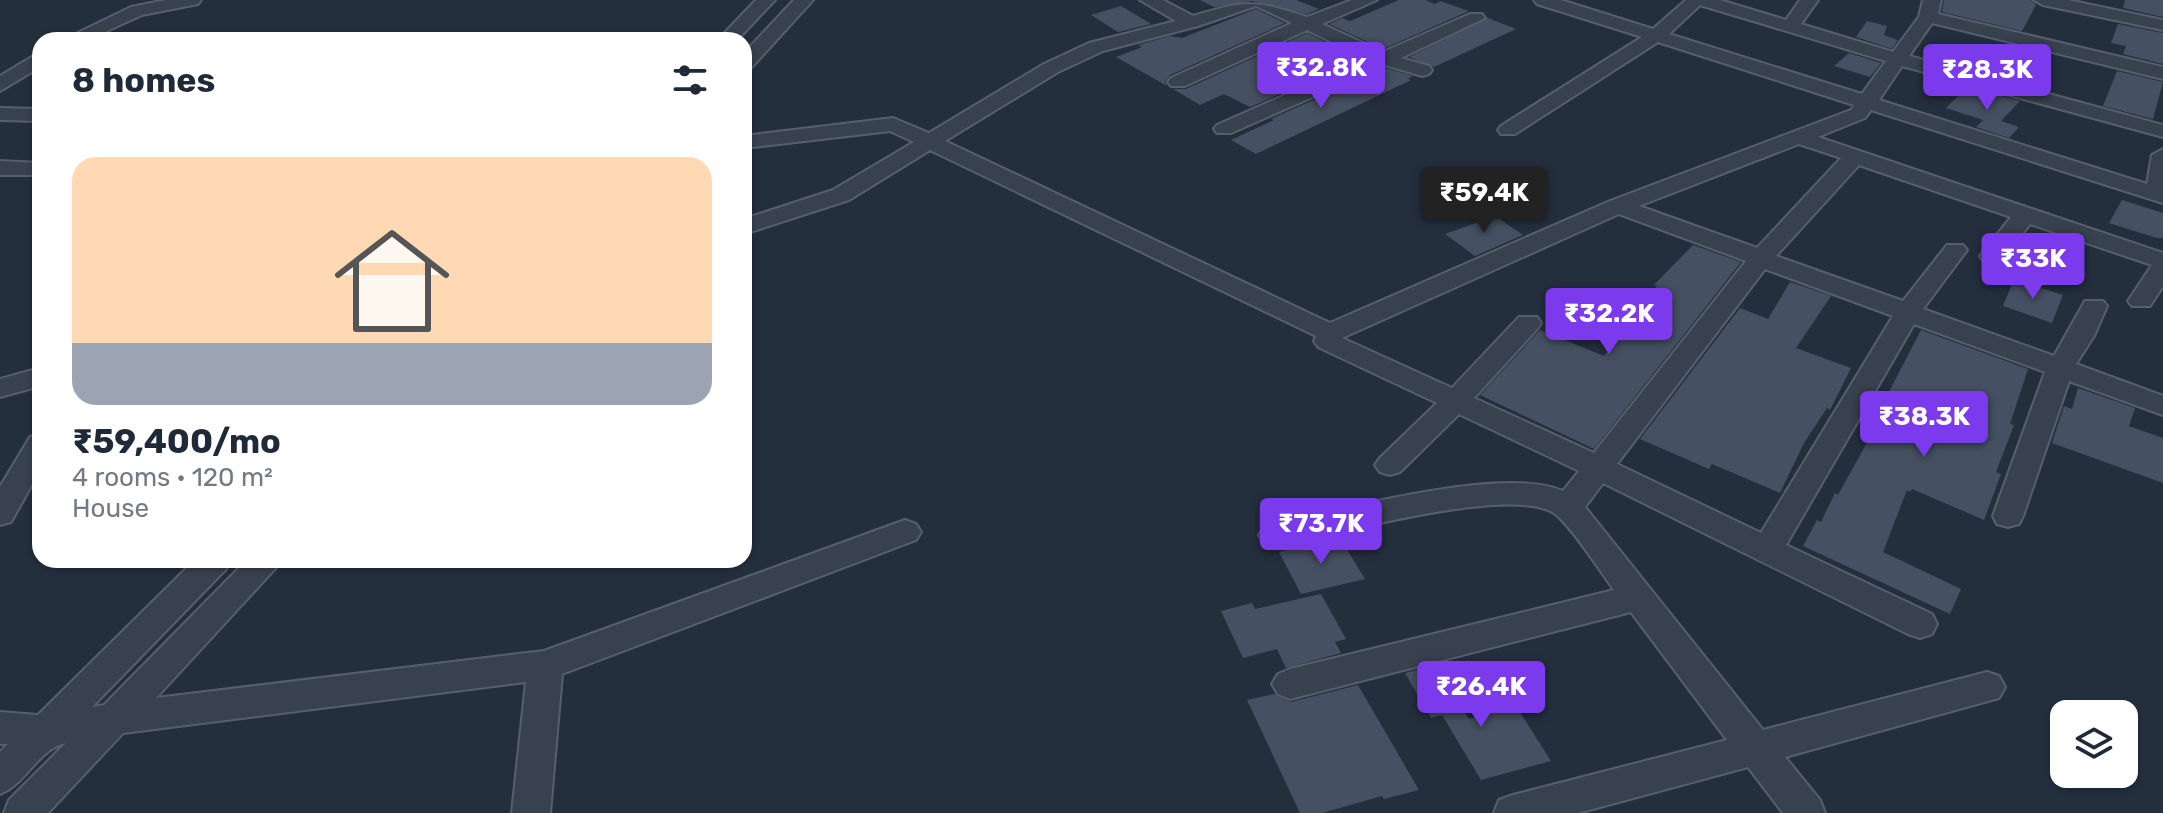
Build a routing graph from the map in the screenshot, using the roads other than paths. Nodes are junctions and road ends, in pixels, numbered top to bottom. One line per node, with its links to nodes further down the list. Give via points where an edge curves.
1 (192, 0): 17 (street, via 137,11)
2 (766, 0): 18 (street)
3 (804, 0): 20 (street)
4 (1149, 0): 13 (street)
5 (1258, 0): 13 (street); 14 (street)
6 (1368, 0): 14 (street)
7 (1543, 0): 19 (street)
8 (1699, 0): 16 (street); 19 (street)
9 (1809, 0): 16 (street)
10 (1930, 9): 11 (street); 22 (street)
11 (2038, 13): 15 (street); 25 (street)
12 (1476, 18): 21 (street)
13 (1192, 22): 37 (street, via 1096,47)
14 (1307, 23): 21 (street); 27 (street)
15 (2163, 25)
16 (1790, 27): 22 (street)
17 (90, 32)
18 (735, 32)
19 (1656, 36): 29 (street); 33 (street)
20 (752, 55)
21 (1381, 58): 24 (street); 32 (street)
22 (1898, 59): 29 (street); 34 (street)
23 (32, 63): 28 (street)
24 (1422, 70)
25 (2163, 73)
26 (32, 81): 28 (street)
27 (1178, 82)
28 (2, 84)
29 (1867, 104): 35 (street, via 1858,114); 42 (street)
30 (0, 114): 31 (street)
31 (32, 115)
32 (1224, 129)
33 (1508, 130)
34 (2163, 131)
35 (1799, 137): 39 (street); 43 (street)
36 (752, 141): 37 (street, via 893,124)
37 (930, 141): 45 (street, via 841,195); 54 (street)
38 (2163, 155): 42 (street)
39 (1855, 156): 44 (street); 48 (street)
40 (0, 168): 41 (street)
41 (32, 169)
42 (2160, 195)
43 (1618, 206): 48 (street); 54 (street)
44 (2026, 214): 47 (street); 49 (street)
45 (752, 224)
46 (1955, 250): 52 (street)
47 (1992, 256)
48 (1760, 259): 52 (street); 62 (street)
49 (2163, 264): 50 (street)
50 (2141, 301)
51 (2094, 306): 55 (street)
52 (1907, 313): 55 (street); 68 (street)
53 (1528, 323): 58 (street)
54 (1331, 333): 58 (street, via 1327,341)
55 (2060, 368): 59 (street); 65 (street)
56 (32, 379): 57 (street)
57 (0, 388)
58 (1456, 401): 61 (street); 62 (street)
59 (2163, 406)
60 (32, 464): 64 (street)
61 (1390, 465)
62 (1597, 467): 63 (street); 68 (street)
63 (1568, 507): 67 (street, via 1549,497 1515,492); 71 (street)
64 (0, 514)
65 (2008, 516)
66 (905, 532): 73 (street)
67 (1275, 535)
68 (1767, 550): 72 (street)
69 (207, 568): 78 (street)
70 (259, 568): 76 (street)
71 (1641, 597): 74 (street); 79 (street)
72 (1920, 624)
73 (545, 665): 76 (street); 82 (street)
74 (1290, 684)
75 (1987, 687): 79 (street)
76 (114, 719): 78 (street); 81 (street)
77 (0, 728): 78 (street)
78 (46, 731): 80 (street)
79 (1757, 750): 83 (street); 84 (street)
80 (0, 777)
81 (23, 813)
82 (531, 813)
83 (1513, 813)
84 (1806, 813)

